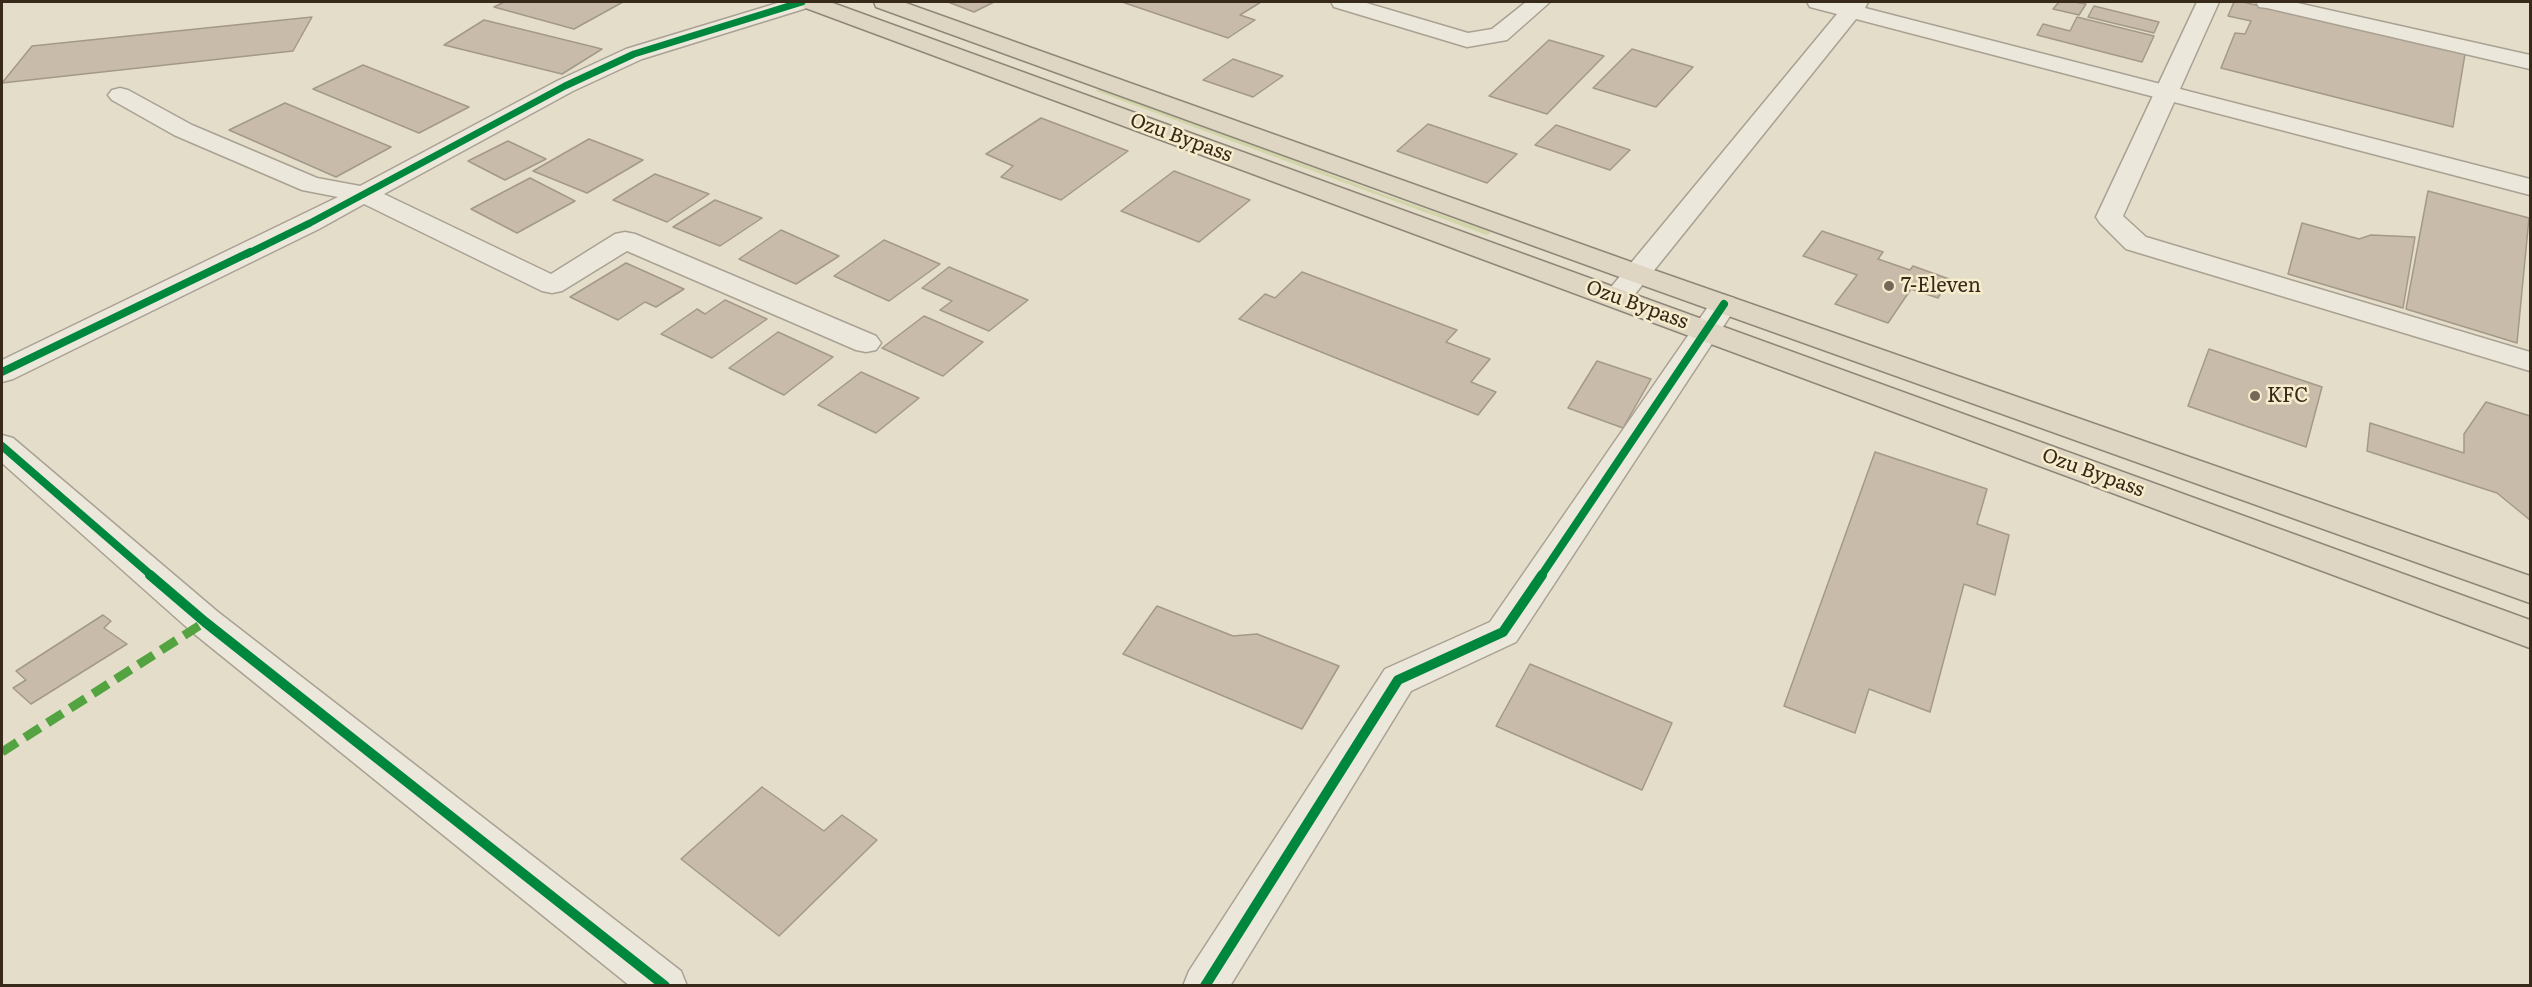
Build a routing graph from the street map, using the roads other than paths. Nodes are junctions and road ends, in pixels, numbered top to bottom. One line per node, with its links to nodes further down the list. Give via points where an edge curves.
1 (802, 2): 14 (street, via 634,54 565,86)
2 (811, 2): 16 (highway, Ozu Bypass)
3 (884, 2): 15 (highway, Ozu Bypass)
4 (1342, 2): 5 (street, via 1467,40 1499,35)
5 (1539, 2)
6 (1818, 2): 9 (street)
7 (2208, 2): 11 (street)
8 (2267, 2): 10 (street)
9 (1854, 6): 11 (street); 15 (street)
10 (2530, 62)
11 (2166, 92): 13 (street); 19 (street, via 2109,217 2136,243)
12 (120, 95): 14 (street, via 183,130 311,185)
13 (2530, 187)
14 (363, 194): 18 (street, via 552,285 625,240); 20 (street)
15 (1638, 274): 16 (street); 17 (highway, Ozu Bypass)
16 (1617, 298): 17 (highway, Ozu Bypass)
17 (1715, 317): 22 (highway, Ozu Bypass); 23 (highway, Ozu Bypass); 25 (street, via 1503,632 1398,680)
18 (866, 344)
19 (2530, 362)
20 (2, 372)
21 (2, 446): 24 (street, via 205,622)
22 (2530, 590)
23 (2530, 634)
24 (665, 986)
25 (1204, 986)

